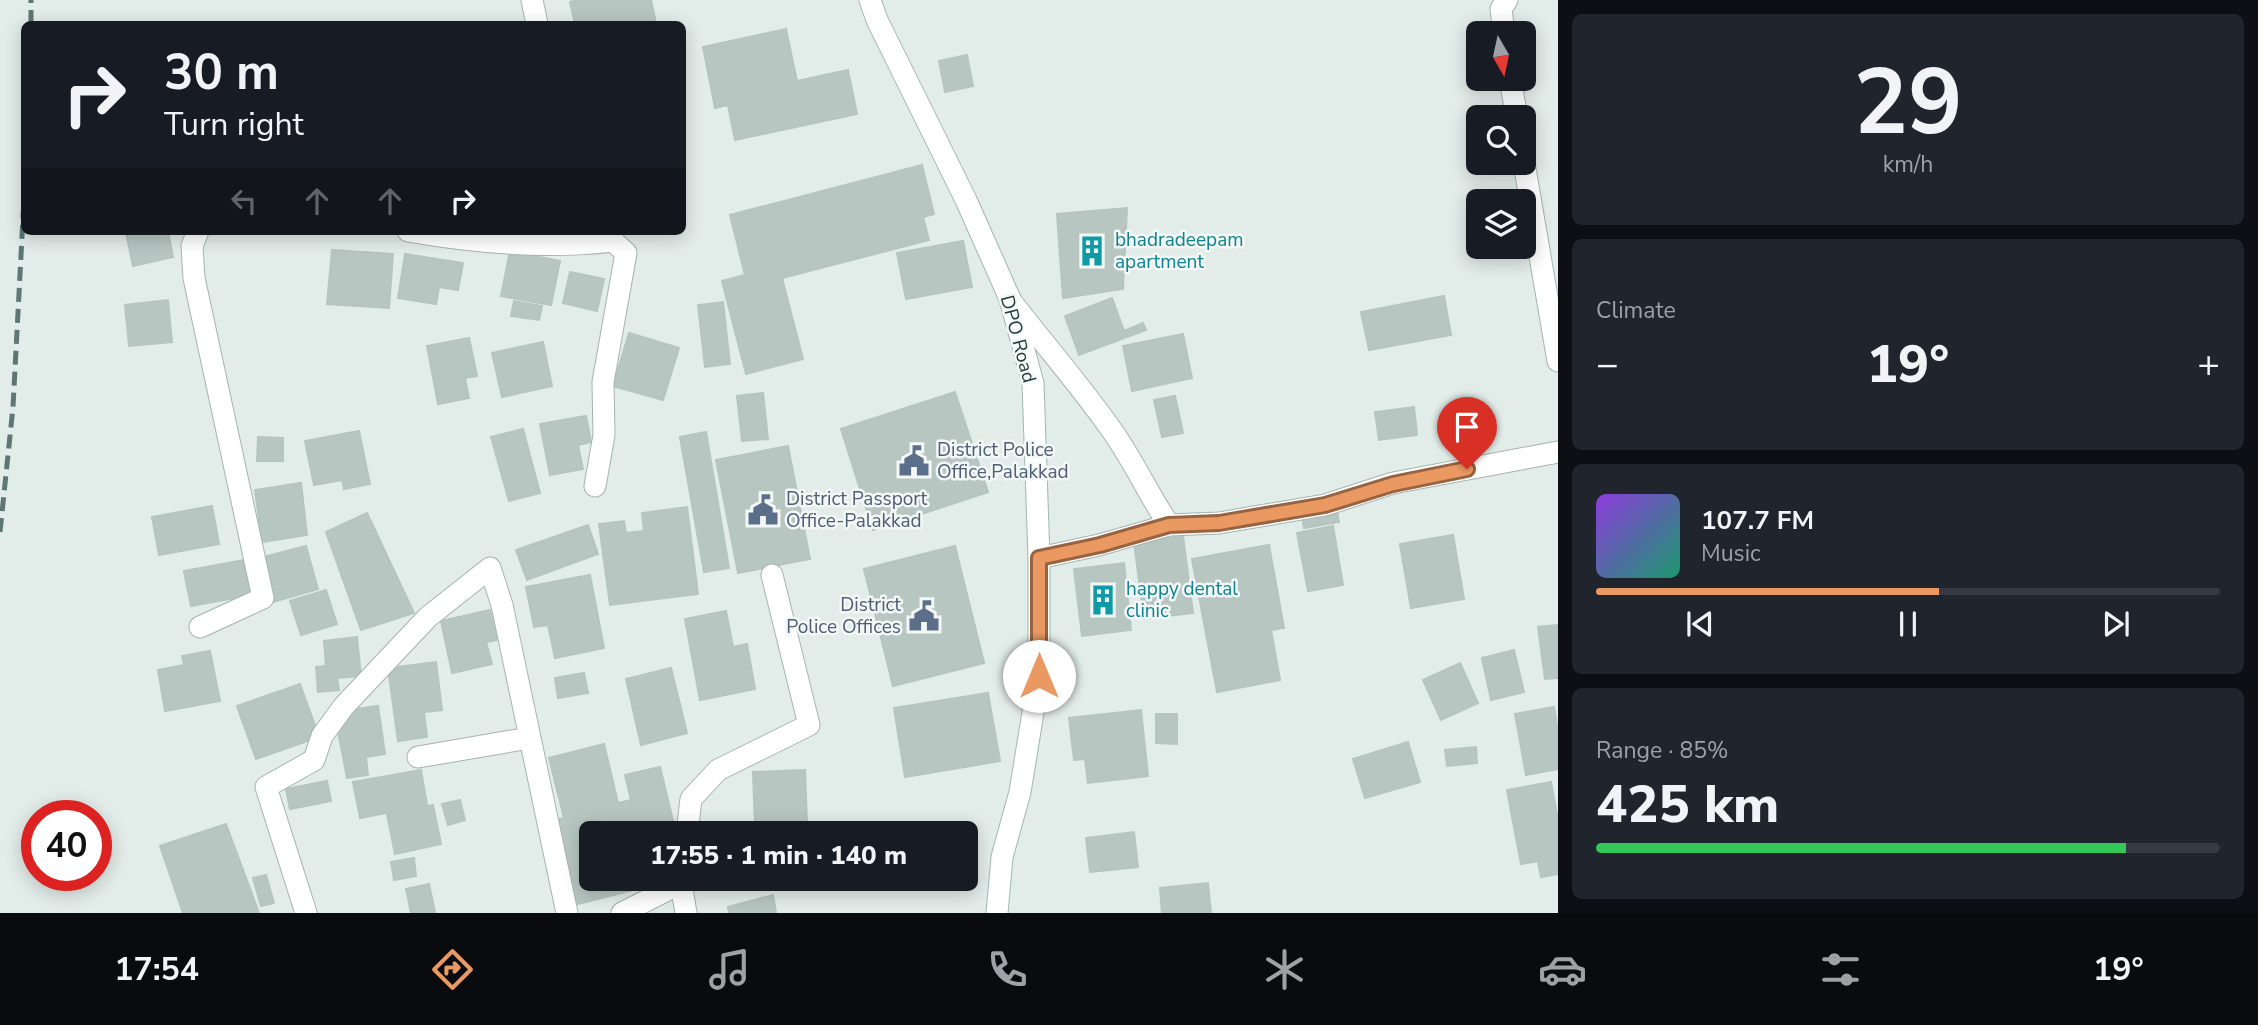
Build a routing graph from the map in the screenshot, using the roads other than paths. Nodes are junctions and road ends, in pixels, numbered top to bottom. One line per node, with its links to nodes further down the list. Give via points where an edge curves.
1 (532, 0): 4 (street)
2 (870, 0): 10 (street, DPO Road)
3 (1507, 0): 5 (street, via 1501,9)
4 (536, 21)
5 (1502, 21)
6 (1526, 175): 11 (street)
7 (196, 235): 17 (street, via 192,246 194,278 263,598)
8 (433, 235): 9 (street)
9 (572, 239): 13 (street, via 613,241 626,253 603,382 604,435)
10 (1010, 299): 14 (street, via 1116,436); 15 (street, DPO Road, via 1032,383)
11 (1558, 361)
12 (1558, 452): 14 (street, via 1393,484 1325,505 1219,523)
13 (595, 486)
14 (1169, 525): 15 (street)
15 (1039, 558): 27 (street, DPO Road, via 1039,676 1020,792 1002,856)
16 (772, 575): 20 (street, via 809,725 718,769 691,799)
17 (200, 627)
18 (529, 738): 19 (street); 23 (street, via 490,568 428,617 344,706 322,736 314,760 266,787); 24 (street)
19 (418, 758)
20 (688, 821)
21 (663, 891): 25 (street)
22 (683, 891): 26 (street)
23 (306, 913)
24 (567, 913)
25 (622, 913)
26 (686, 913)
27 (997, 913)

